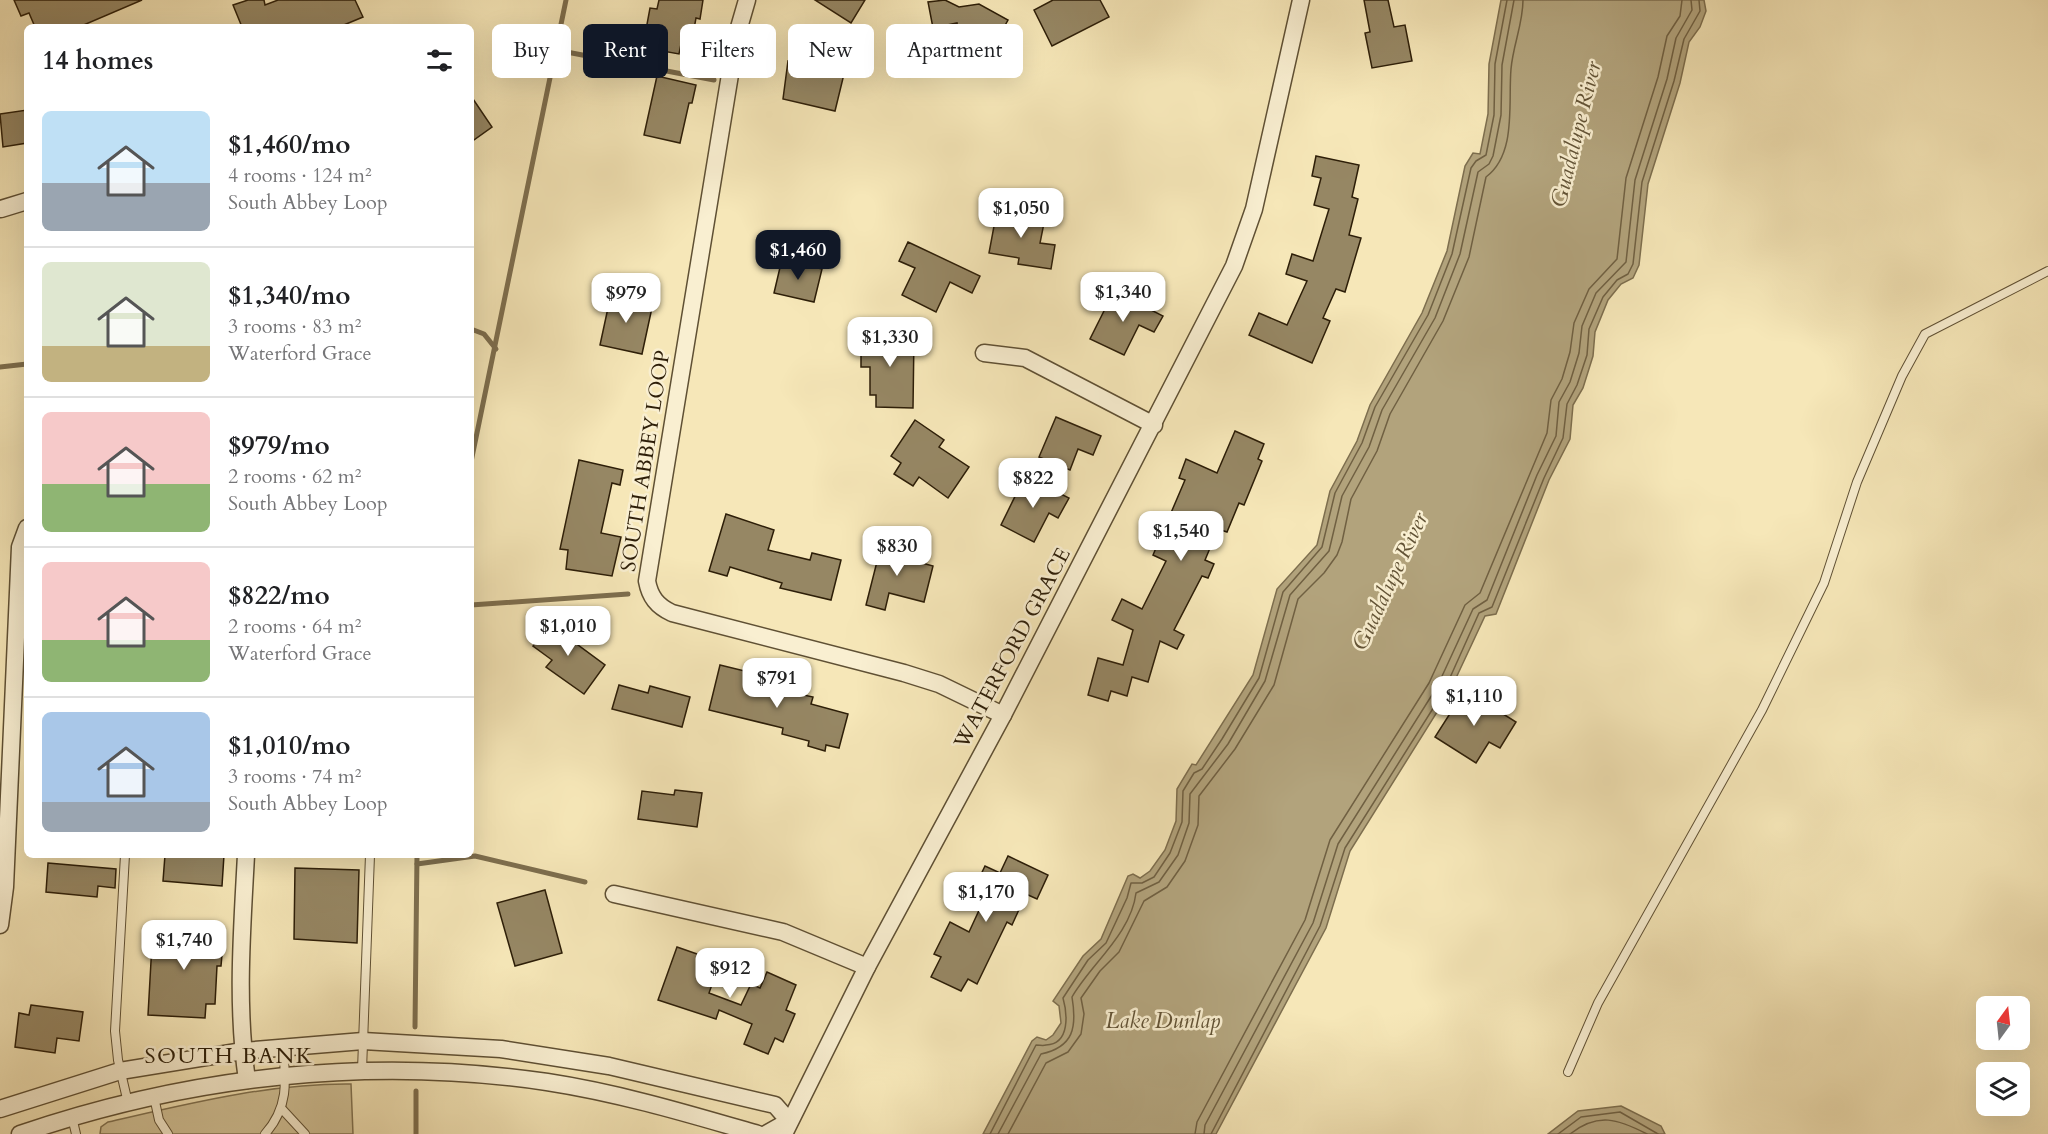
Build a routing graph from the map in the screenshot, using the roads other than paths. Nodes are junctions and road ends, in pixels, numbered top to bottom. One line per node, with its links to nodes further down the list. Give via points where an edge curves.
1 (747, 0): 9 (street, SOUTH ABBEY LOOP, via 736,38 649,570 650,595 672,613 904,673 939,684)
2 (1300, 0): 7 (street, WATERFORD GRACE, via 1246,237)
3 (24, 202): 4 (street)
4 (1, 209)
5 (2048, 271): 21 (lane, via 1925,334 1902,376 1857,482 1824,583 1767,700 1598,1003)
6 (984, 353): 7 (street, via 1025,358)
7 (1154, 424): 9 (street, WATERFORD GRACE)
8 (24, 536): 14 (street, via 20,547)
9 (1002, 715): 15 (street, WATERFORD GRACE)
10 (125, 858): 20 (lane, via 116,1030)
11 (246, 858): 18 (street, via 239,992)
12 (370, 858): 16 (lane)
13 (614, 894): 15 (street, via 783,932)
14 (0, 925)
15 (867, 967): 29 (street, WATERFORD GRACE)
16 (363, 1041): 17 (street); 19 (lane); 29 (street, via 501,1049 609,1066 775,1105)
17 (283, 1047): 18 (street); 22 (lane)
18 (243, 1051): 20 (street); 23 (street)
19 (362, 1070): 22 (street); 35 (street, via 442,1072 550,1083 634,1099)
20 (120, 1071): 25 (lane); 27 (street)
21 (1568, 1072)
22 (285, 1075): 23 (street); 26 (lane)
23 (247, 1080): 24 (street)
24 (154, 1097): 25 (street); 32 (lane, via 159,1120)
25 (128, 1103): 28 (street)
26 (281, 1108): 33 (lane); 34 (lane)
27 (0, 1109)
28 (72, 1117): 30 (street); 31 (lane)
29 (786, 1128): 36 (street)
30 (20, 1134)
31 (76, 1134)
32 (168, 1134)
33 (265, 1134)
34 (305, 1134)
35 (758, 1134)
36 (766, 1134)

